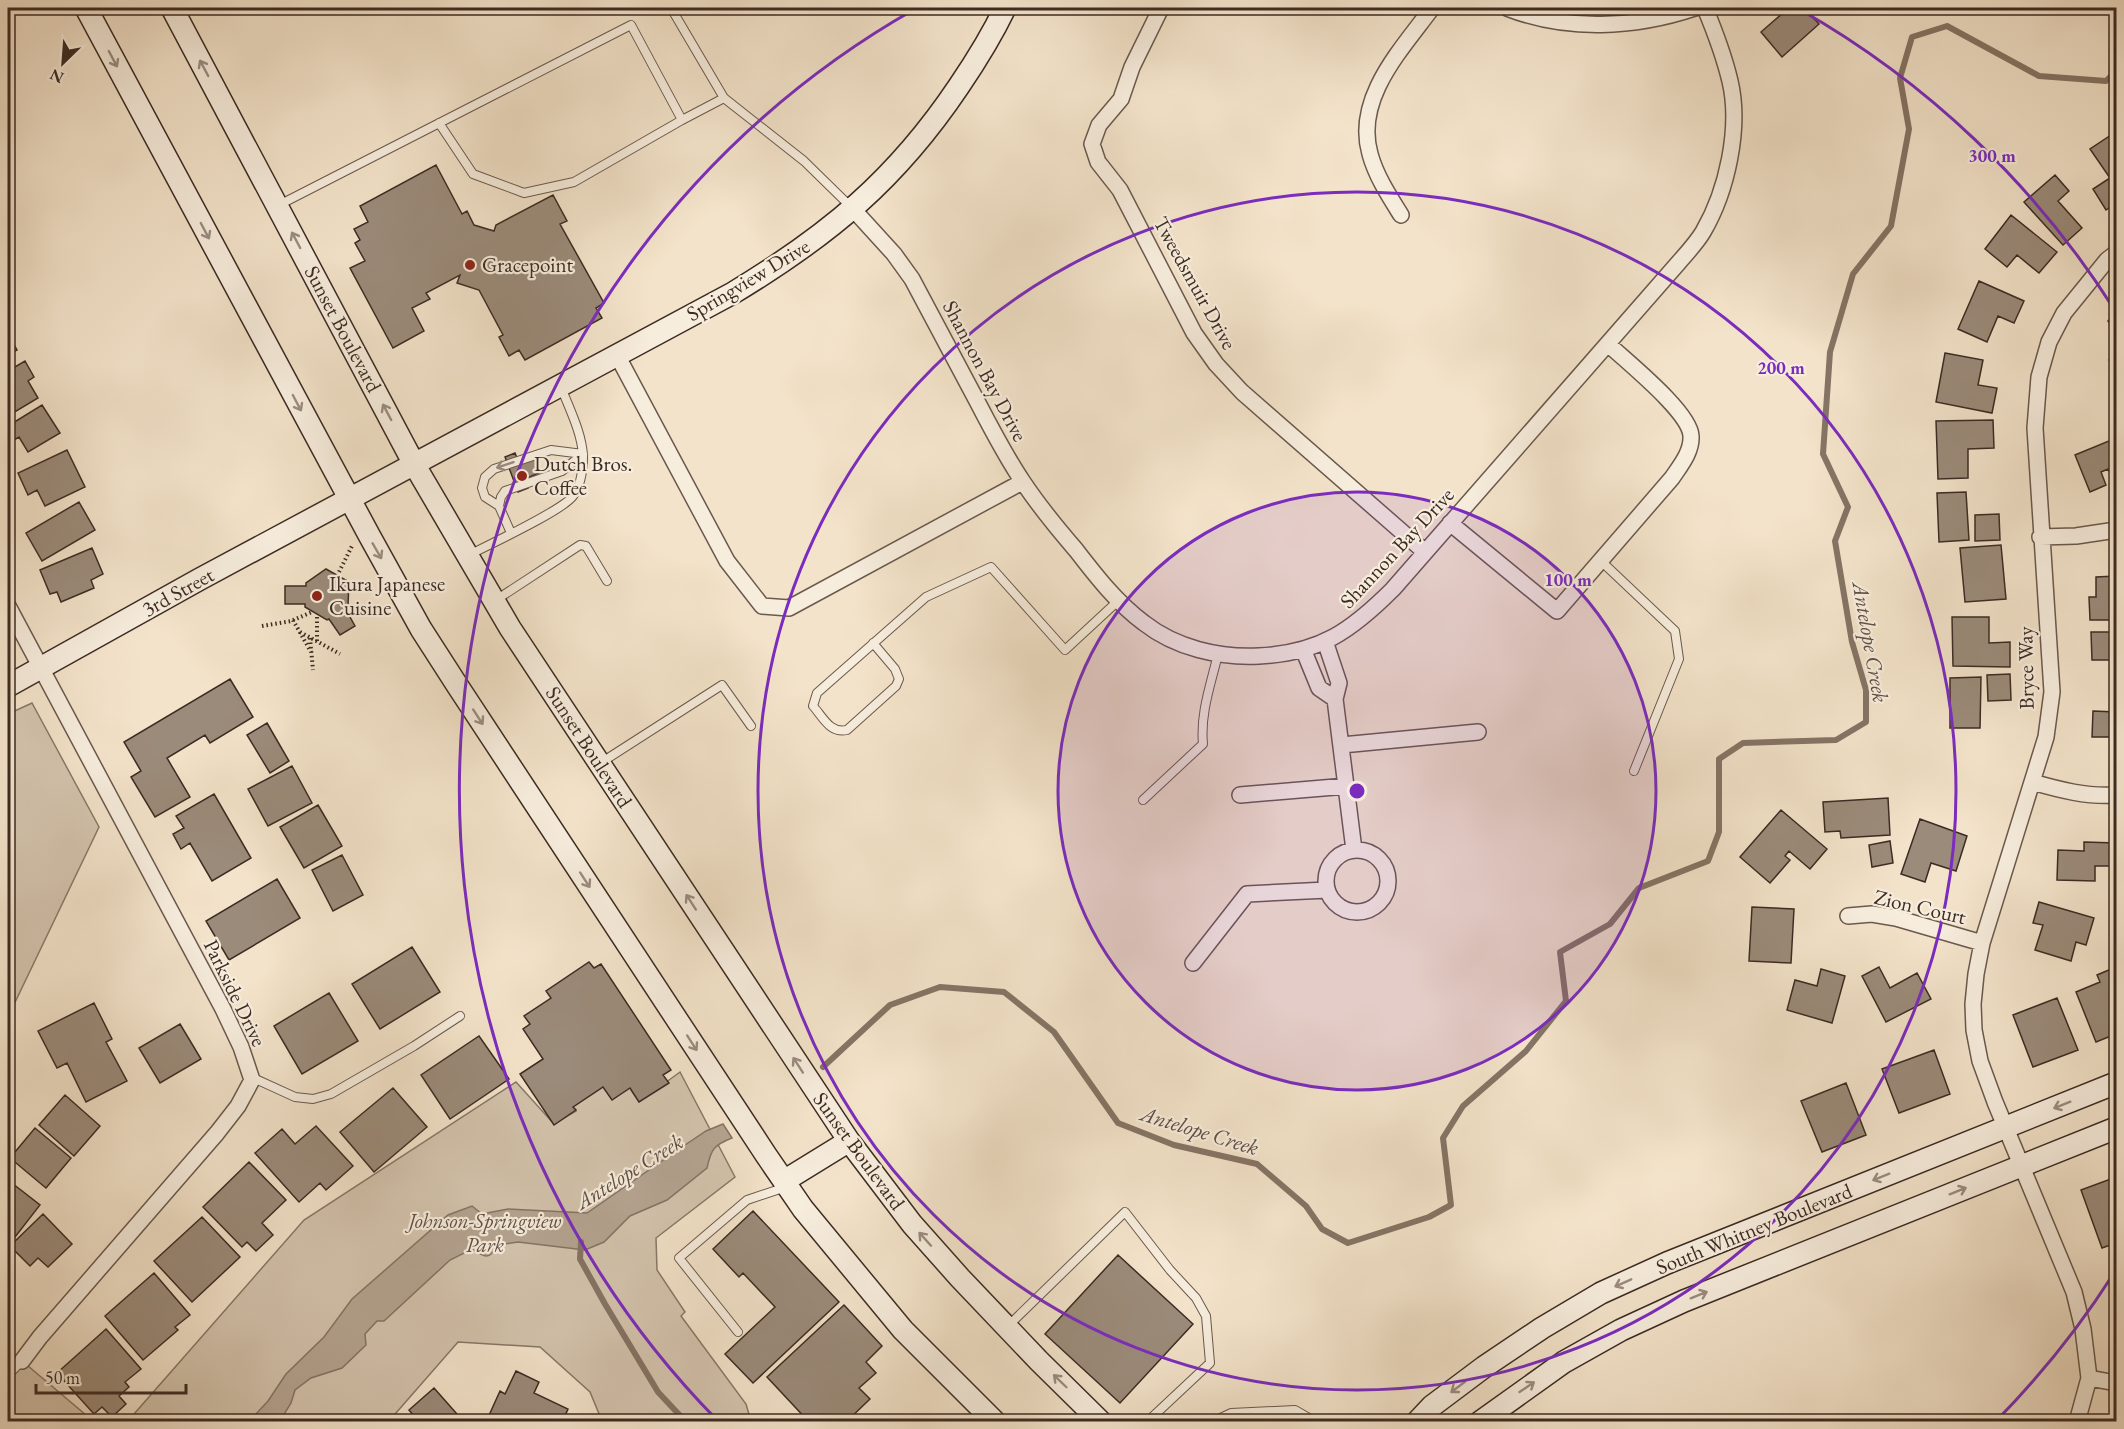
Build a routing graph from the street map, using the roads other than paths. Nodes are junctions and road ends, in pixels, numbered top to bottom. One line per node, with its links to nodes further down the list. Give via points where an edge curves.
1 (86, 8): 23 (main road, one-way to 23)
2 (172, 8): 13 (main road, Sunset Boulevard, one-way to 2)
3 (671, 8): 10 (lane)
4 (1005, 8): 14 (main road, Springview Drive, via 975,62 928,130)
5 (1161, 8): 29 (street, Tweedsmuir Drive, via 1121,99 1100,125 1092,144 1098,162 1120,190 1194,333 1216,364 1242,392)
6 (1432, 8): 15 (street, via 1385,73 1372,99 1366,128 1370,153 1382,183)
7 (1507, 8): 8 (street, via 1555,21 1592,24 1629,24)
8 (1695, 8)
9 (1705, 8): 17 (street, Shannon Bay Drive, via 1731,84 1731,160 1703,232)
10 (724, 98): 11 (lane); 14 (lane, via 804,161)
11 (682, 120): 12 (lane, via 574,182 524,193 473,174); 12 (lane, via 631,25)
12 (439, 123): 13 (lane)
13 (278, 206): 21 (main road, Sunset Boulevard, one-way to 13)
14 (853, 209): 18 (main road, Springview Drive, via 782,264); 22 (street, Shannon Bay Drive, via 912,279)
15 (1401, 215)
16 (2116, 253): 28 (street, Bryce Way, via 2064,313 2049,342 2039,377 2035,428)
17 (1608, 344): 25 (street, Shannon Bay Drive); 31 (street, via 1681,412 1691,436 1687,456 1672,478)
18 (617, 355): 19 (main road, Springview Drive); 22 (street, via 727,561 762,606 789,608)
19 (560, 385): 20 (lane); 21 (main road, Springview Drive)
20 (583, 454): 24 (lane, via 561,471 505,491); 24 (lane, one-way to 24, via 551,450 494,469 485,477 482,488 485,496); 27 (lane, via 582,472 573,496)
21 (414, 464): 23 (main road, 3rd Street); 30 (main road, Sunset Boulevard)
22 (1022, 482): 33 (street, Shannon Bay Drive)
23 (349, 499): 40 (main road, 3rd Street); 65 (main road, one-way to 65, via 457,685)
24 (499, 506): 27 (lane)
25 (1450, 523): 29 (street, Shannon Bay Drive); 31 (street, via 1557,611)
26 (2116, 530): 28 (street)
27 (511, 533): 30 (lane)
28 (2040, 537): 48 (street, Bryce Way, via 2052,692 2046,737)
29 (1425, 552): 36 (street, Shannon Bay Drive, via 1365,617)
30 (468, 555): 34 (main road, Sunset Boulevard)
31 (1601, 561): 47 (lane, via 1675,631 1679,659)
32 (607, 581): 34 (lane, via 586,546 580,545)
33 (1119, 600): 37 (lane, via 1065,650 991,567 926,597); 39 (street, Shannon Bay Drive, via 1144,624 1172,640)
34 (495, 601): 46 (main road, Sunset Boulevard)
35 (8, 606): 40 (street, Parkside Drive)
36 (1325, 641): 38 (street, Shannon Bay Drive); 42 (street, via 1339,683)
37 (873, 643): 37 (lane, via 813,700 813,706 832,729 847,730 896,686 899,678 895,669)
38 (1303, 649): 39 (street, Shannon Bay Drive, via 1245,657); 42 (street, via 1319,688)
39 (1218, 654): 52 (lane, via 1203,713 1203,744)
40 (40, 669): 41 (main road, 3rd Street); 59 (street, Parkside Drive, via 223,1009)
41 (8, 686)
42 (1335, 699): 45 (street)
43 (751, 726): 46 (lane, via 722,685)
44 (1478, 732): 45 (street)
45 (1342, 746): 49 (street)
46 (600, 764): 63 (main road, Sunset Boulevard, one-way to 46)
47 (1634, 771)
48 (2032, 782): 51 (street, via 2064,791); 56 (street, Bryce Way)
49 (1347, 786): 50 (street); 53 (street)
50 (1240, 795)
51 (2116, 795)
52 (1143, 800)
53 (1354, 850): 54 (street, via 1332,862 1327,872); 54 (street, via 1377,857 1385,867 1388,884 1381,901 1360,913 1348,911 1337,906)
54 (1327, 890): 57 (street, via 1247,894)
55 (1848, 916): 56 (street, Zion Court, via 1896,918)
56 (1982, 943): 61 (street, Bryce Way, via 1976,974 1974,1030 1980,1061)
57 (1193, 963)
58 (460, 1016): 59 (lane, via 331,1094 313,1099 295,1097)
59 (251, 1077): 68 (street, Parkside Drive, via 238,1106)
60 (2116, 1083): 61 (main road, South Whitney Boulevard, one-way to 61)
61 (2006, 1128): 64 (street, Bryce Way); 77 (main road, South Whitney Boulevard, one-way to 77, via 1601,1293 1484,1367 1432,1406)
62 (2116, 1128): 64 (main road, South Whitney Boulevard)
63 (849, 1141): 65 (main road); 66 (main road, Sunset Boulevard, one-way to 63, via 912,1224)
64 (2022, 1166): 70 (street, Bryce Way, via 2074,1292); 78 (main road, South Whitney Boulevard, one-way to 64, via 1564,1362 1621,1330)
65 (786, 1184): 67 (lane, via 747,1200 679,1258); 72 (main road, via 903,1330)
66 (1007, 1327): 73 (main road, Sunset Boulevard, one-way to 66); 74 (lane, via 1125,1212 1196,1298 1206,1316 1210,1363)
67 (738, 1332)
68 (22, 1361): 69 (lane)
69 (8, 1375)
70 (2089, 1378): 71 (street); 79 (street)
71 (2116, 1383)
72 (995, 1422)
73 (1101, 1422)
74 (1147, 1422)
75 (1212, 1422): 76 (lane, via 1231,1413 1295,1410)
76 (1316, 1422)
77 (1418, 1422)
78 (1480, 1422)
79 (2078, 1422)

